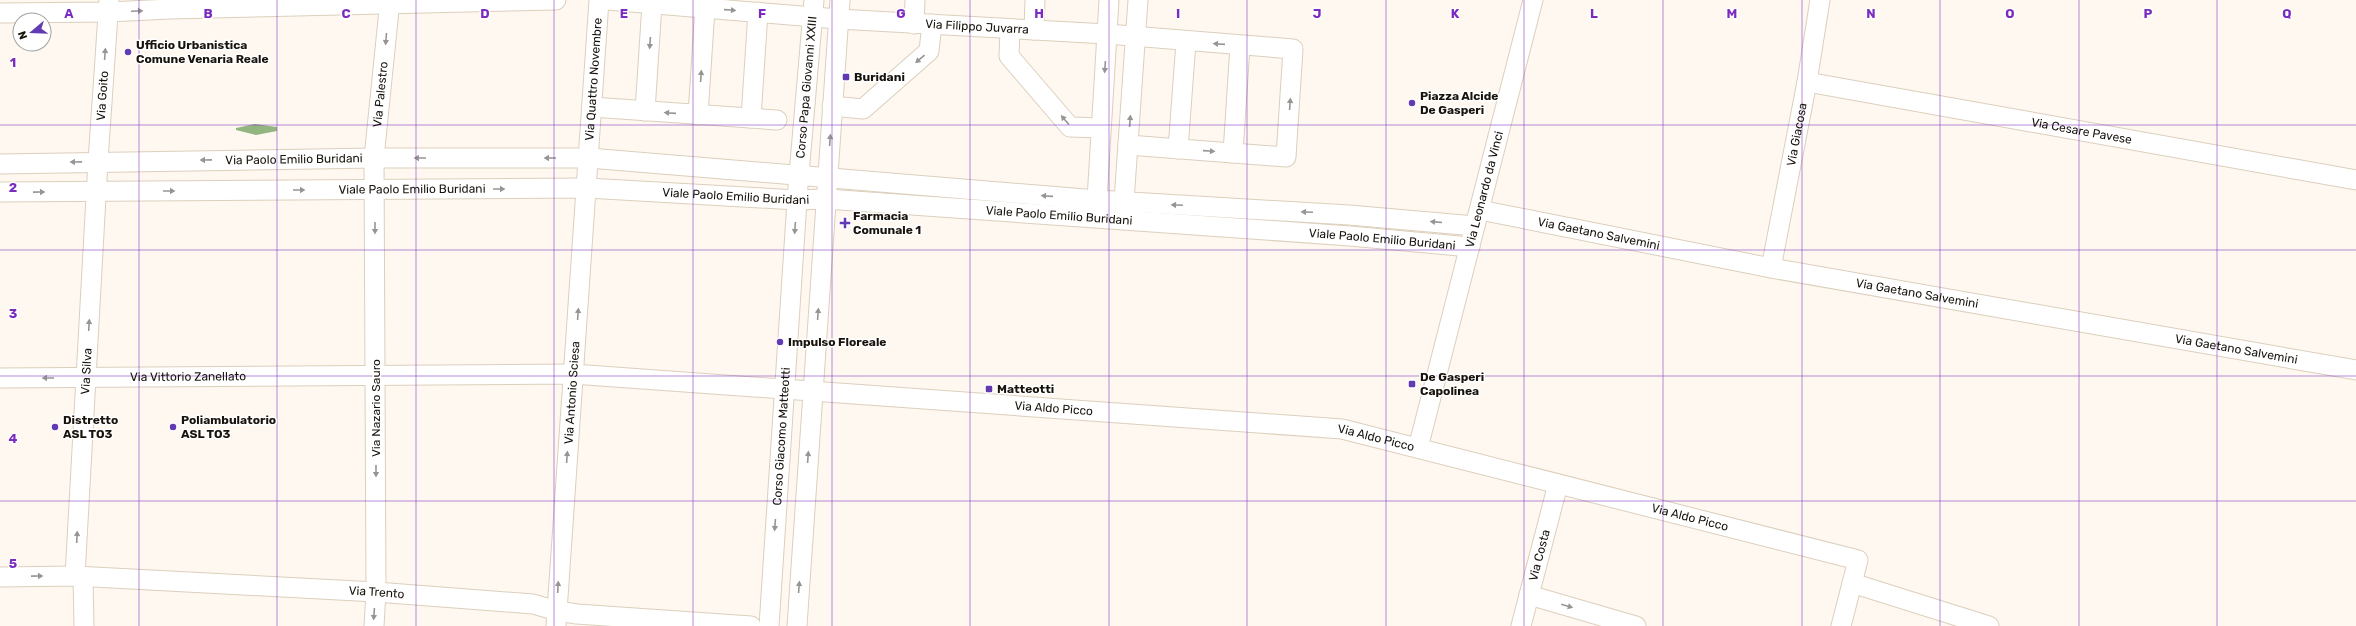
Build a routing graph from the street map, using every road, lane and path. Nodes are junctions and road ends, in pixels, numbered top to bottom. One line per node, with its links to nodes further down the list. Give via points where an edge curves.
1 (556, 0): 11 (street)
2 (599, 0): 28 (street, Via Quattro Novembre)
3 (607, 0): 12 (street, Via Filippo Juvarra)
4 (840, 0): 18 (street, Corso Papa Giovanni XXIII)
5 (915, 0): 19 (street)
6 (1035, 0): 21 (street)
7 (1109, 0): 22 (street)
8 (1138, 0): 23 (street)
9 (1533, 0): 52 (street, Via Leonardo da Vinci)
10 (1820, 0): 26 (street, Via Giacosa)
11 (389, 2): 13 (street, one-way to 11); 37 (street, Via Palestro, one-way to 37)
12 (652, 4): 14 (street, Via Filippo Juvarra); 29 (street, one-way to 29)
13 (109, 6): 17 (street); 39 (street, Via Goito, one-way to 13)
14 (705, 8): 16 (street, Via Filippo Juvarra, one-way to 16); 30 (street, one-way to 14)
15 (813, 8): 16 (street, Via Filippo Juvarra); 18 (street, Via Filippo Juvarra); 41 (street, Corso Papa Giovanni XXIII)
16 (758, 12): 31 (street)
17 (0, 13)
18 (838, 19): 19 (street, Via Filippo Juvarra); 27 (street, Corso Papa Giovanni XXIII)
19 (923, 24): 20 (street, Via Filippo Juvarra); 27 (street, one-way to 27, via 929,51 863,109)
20 (1010, 29): 21 (street, Via Filippo Juvarra); 33 (street, one-way to 20, via 1070,127 1009,56)
21 (1034, 30): 22 (street, Via Filippo Juvarra)
22 (1107, 34): 23 (street, Via Filippo Juvarra); 33 (street, one-way to 33)
23 (1135, 38): 24 (street, Via Filippo Juvarra); 34 (street, one-way to 23)
24 (1186, 42): 25 (street, Via Filippo Juvarra, one-way to 24); 35 (street)
25 (1240, 46): 36 (street); 36 (street, Via Filippo Juvarra, one-way to 25, via 1286,157 1293,50)
26 (1807, 82): 43 (street, Via Cesare Pavese); 54 (street, Via Giacosa)
27 (832, 106): 42 (street, Corso Papa Giovanni XXIII, one-way to 27)
28 (592, 107): 29 (street); 38 (street, Via Quattro Novembre)
29 (645, 111): 30 (street, one-way to 29)
30 (698, 114): 31 (street)
31 (751, 118): 32 (street)
32 (777, 120)
33 (1101, 128): 50 (street)
34 (1128, 145): 35 (street); 51 (street)
35 (1178, 149): 36 (street, one-way to 36)
36 (1233, 153)
37 (374, 158): 38 (street, Via Paolo Emilio Buridani, one-way to 37); 39 (street, Via Paolo Emilio Buridani, one-way to 39); 45 (street, Via Palestro)
38 (589, 158): 41 (street, Viale Paolo Emilio Buridani); 44 (street, Via Antonio Sciesa)
39 (98, 161): 40 (street, Via Paolo Emilio Buridani, one-way to 40); 46 (street, Via Goito)
40 (0, 164)
41 (799, 175): 42 (street, Viale Paolo Emilio Buridani); 49 (street, Corso Giacomo Matteotti)
42 (827, 179): 48 (street); 50 (street, Viale Paolo Emilio Buridani, one-way to 42)
43 (2356, 180)
44 (587, 188): 45 (street, Viale Paolo Emilio Buridani, one-way to 44); 49 (street, Viale Paolo Emilio Buridani); 56 (street, Via Antonio Sciesa, one-way to 44)
45 (375, 189): 46 (street, Viale Paolo Emilio Buridani, one-way to 45); 57 (street, Via Nazario Sauro, one-way to 57)
46 (96, 191): 47 (street, Viale Paolo Emilio Buridani, one-way to 46); 59 (street, Via Silva, one-way to 46)
47 (0, 192)
48 (826, 199): 49 (street, Viale Paolo Emilio Buridani); 53 (street, Viale Paolo Emilio Buridani, via 1350,236); 61 (street, one-way to 48)
49 (797, 200): 60 (street, Corso Giacomo Matteotti, one-way to 60)
50 (1096, 200): 51 (street, Viale Paolo Emilio Buridani)
51 (1124, 201): 52 (street, Viale Paolo Emilio Buridani, one-way to 51, via 1349,215)
52 (1478, 218): 53 (street, Via Leonardo da Vinci); 54 (street, Via Gaetano Salvemini)
53 (1470, 247): 62 (street, Via Leonardo da Vinci)
54 (1771, 268): 55 (street, Via Gaetano Salvemini)
55 (2356, 370)
56 (573, 374): 57 (street, Via Vittorio Zanellato); 60 (street, Via Aldo Picco); 69 (street, Via Antonio Sciesa, one-way to 56)
57 (377, 376): 59 (street, Via Vittorio Zanellato); 67 (street, Via Nazario Sauro, one-way to 67)
58 (0, 378): 59 (street, Via Vittorio Zanellato, one-way to 58)
59 (87, 378): 64 (street, Via Silva, one-way to 59)
60 (785, 388): 61 (street, Via Aldo Picco); 73 (street, Corso Giacomo Matteotti, one-way to 73)
61 (813, 390): 62 (street, Via Aldo Picco, via 1342,429); 74 (street, one-way to 61)
62 (1418, 448): 63 (street, Via Aldo Picco)
63 (1558, 484): 66 (street, Via Aldo Picco, via 1858,560); 68 (street, Via Costa)
64 (79, 576): 65 (street, Via Trento, one-way to 64); 67 (street, Via Trento); 70 (street, Via Silva)
65 (0, 577)
66 (1852, 583): 77 (street, Via Aldo Picco); 78 (street)
67 (376, 592): 69 (street, Via Trento, via 533,604); 71 (street, Via Nazario Sauro, one-way to 71)
68 (1529, 595): 75 (street, Via Costa); 76 (street, one-way to 76)
69 (556, 619): 72 (street, Via Trento)
70 (84, 626)
71 (374, 626)
72 (751, 626)
73 (768, 626)
74 (796, 626)
75 (1520, 626)
76 (1636, 626)
77 (1841, 626)
78 (1989, 626)

